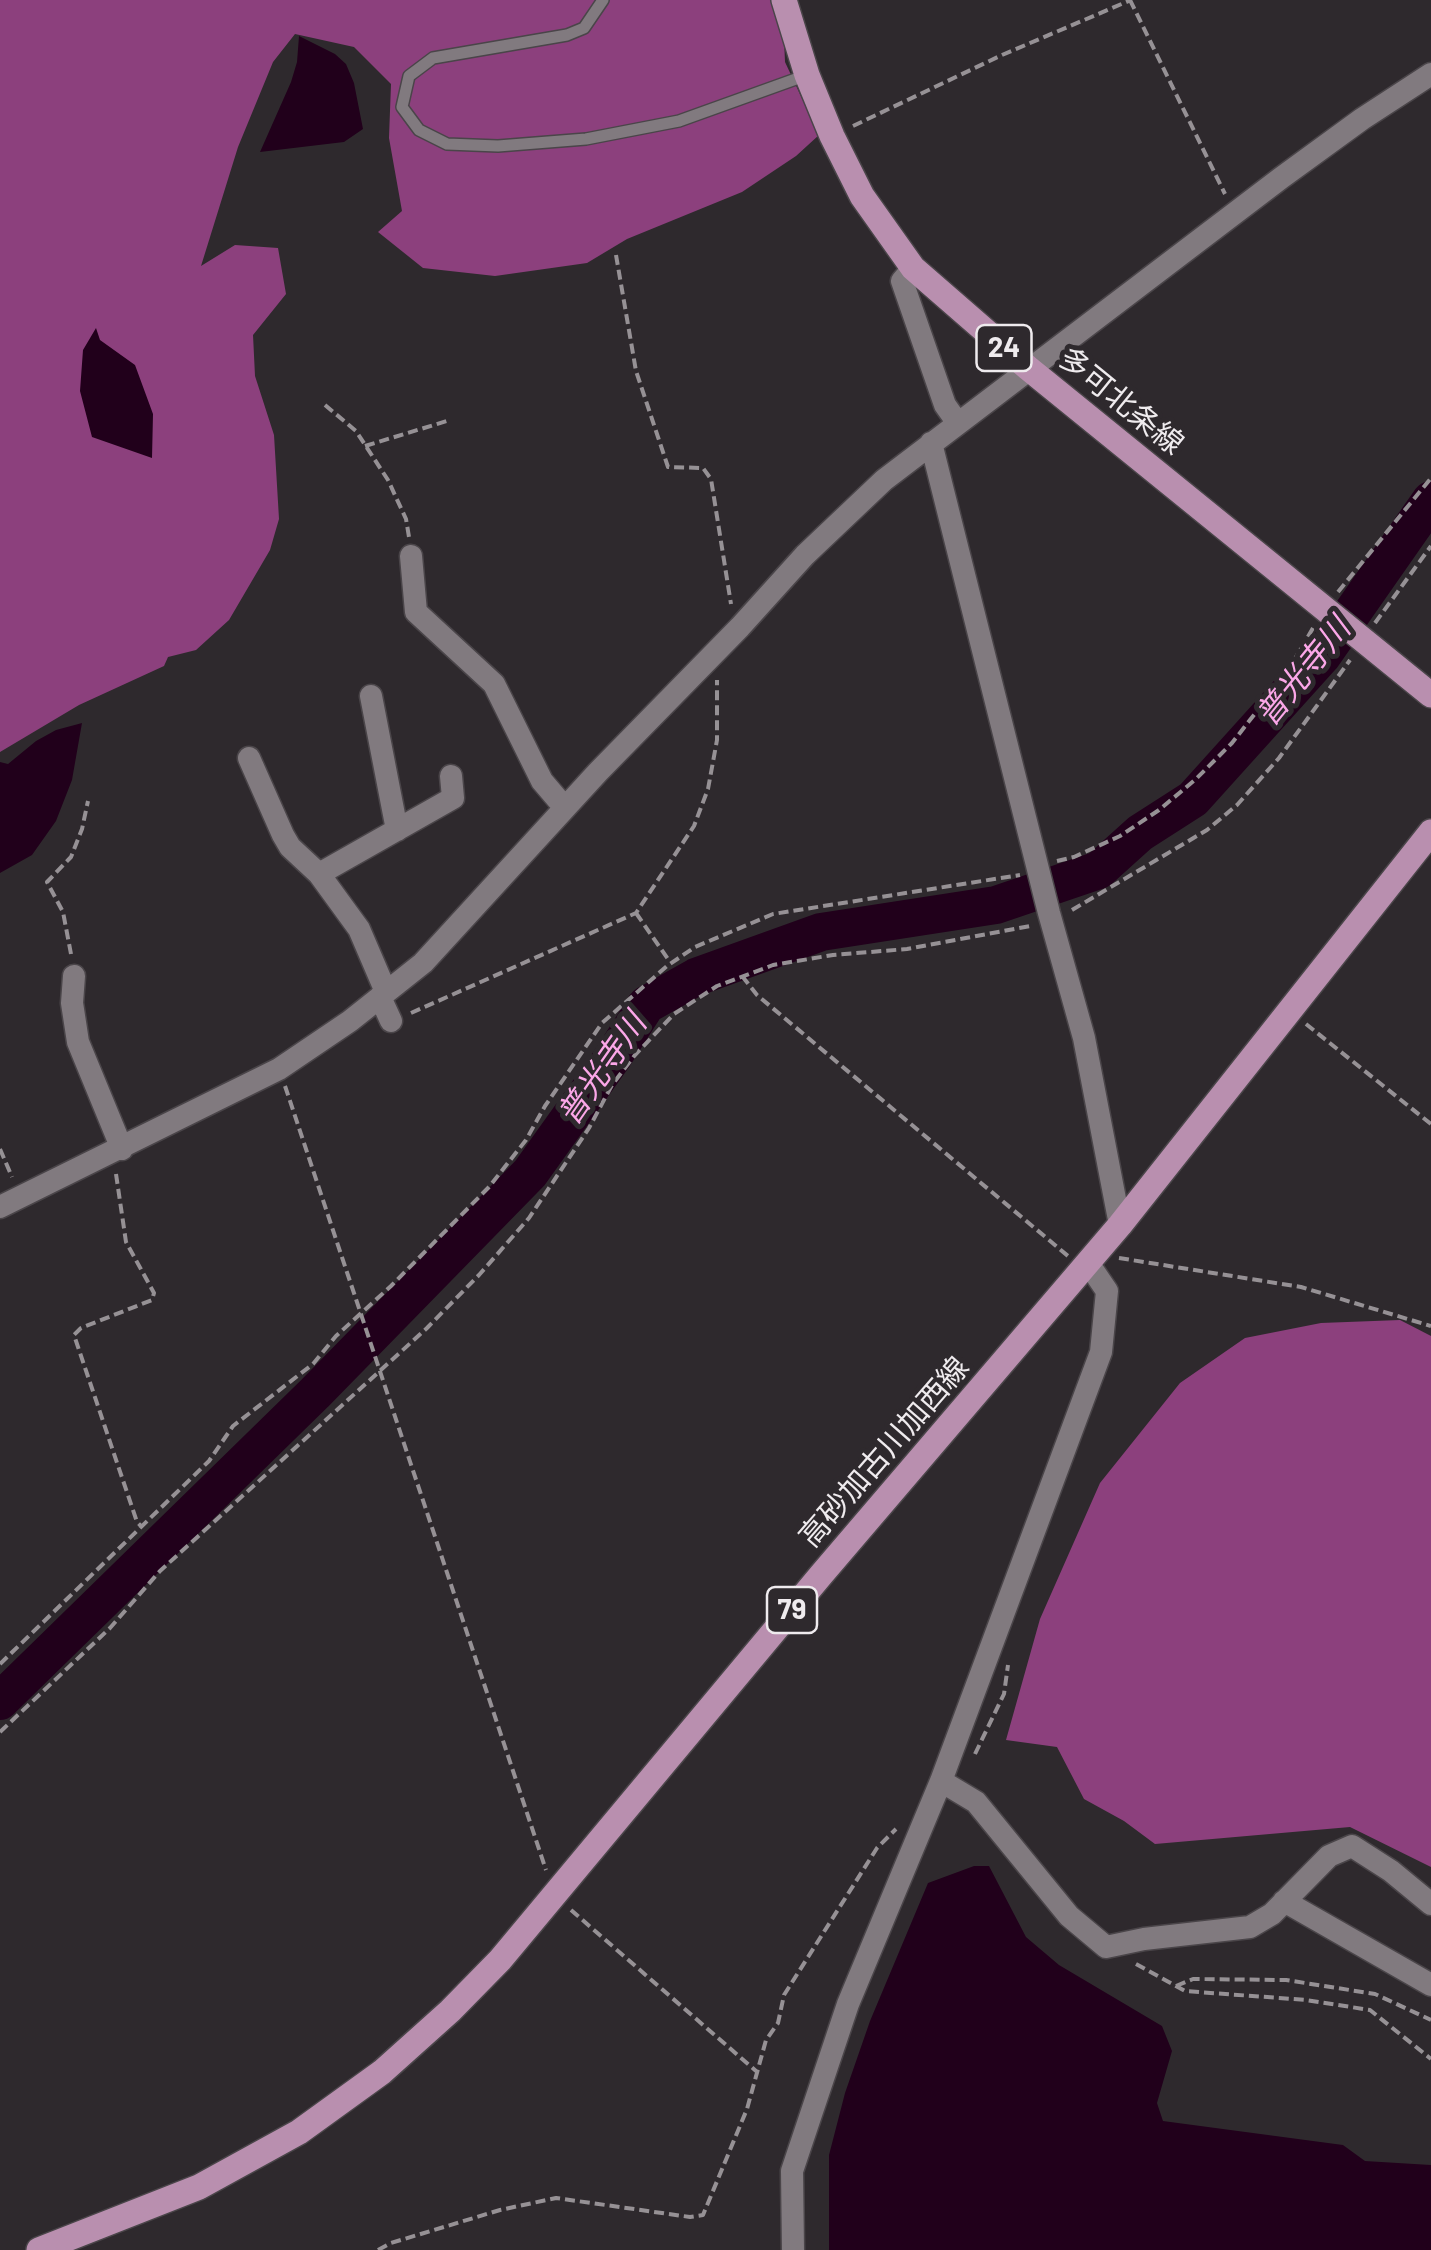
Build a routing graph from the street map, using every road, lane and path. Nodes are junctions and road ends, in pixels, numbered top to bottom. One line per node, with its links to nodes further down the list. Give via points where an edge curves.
1 (602, 0): 5 (lane, via 584,28 567,35 433,58 410,76 402,106 419,130 447,144 586,140 679,121)
2 (784, 0): 5 (main road, 多可北条線 / 24)
3 (1131, 0): 6 (path); 7 (path)
4 (1431, 74): 7 (street)
5 (807, 75): 6 (main road, 多可北条線 / 24)
6 (832, 136): 9 (main road, 多可北条線 / 24, via 862,196)
7 (1234, 214): 10 (street)
8 (616, 254): 20 (path, via 636,372 668,467 703,468 711,479 729,600)
9 (913, 268): 10 (main road, 多可北条線 / 24); 13 (street, via 902,281 944,405)
10 (1028, 368): 13 (street); 19 (main road, 多可北条線 / 24)
11 (324, 405): 15 (path)
12 (447, 422): 15 (path)
13 (957, 422): 14 (street)
14 (931, 443): 20 (street, via 805,555); 31 (street)
15 (366, 446): 18 (path, via 406,519)
16 (1431, 478): 19 (path)
17 (1431, 546): 21 (path)
18 (411, 556): 28 (street, via 416,612 494,684 542,782)
19 (1328, 610): 21 (main road, 多可北条線 / 24); 31 (path, via 1232,743 1196,778 1120,836)
20 (740, 627): 22 (street)
21 (1363, 637): 23 (main road, 多可北条線 / 24); 34 (path, via 1280,758 1237,805 1149,866)
22 (710, 657): 28 (street); 33 (path, via 718,700 708,789 694,826)
23 (1431, 694)
24 (372, 696): 29 (street)
25 (249, 758): 32 (street, via 290,847)
26 (451, 776): 29 (street, via 453,798)
27 (88, 800): 36 (path, via 71,857 47,882 62,912)
28 (564, 808): 38 (street, via 423,963)
29 (397, 830): 32 (street)
30 (1431, 832): 39 (main road, 高砂加古川加西線 / 79)
31 (1040, 870): 34 (street); 35 (path, via 774,914)
32 (319, 874): 38 (street, via 360,929)
33 (636, 913): 35 (path); 40 (path)
34 (1050, 917): 37 (path, via 1014,930 832,955); 46 (street, via 1084,1038)
35 (671, 963): 48 (path, via 602,1023 489,1188)
36 (74, 976): 44 (street, via 78,1042)
37 (742, 976): 47 (path, via 757,995); 50 (path, via 674,1014 635,1055 529,1218)
38 (383, 995): 40 (street); 41 (street)
39 (1288, 1010): 42 (path); 46 (main road, 高砂加古川加西線 / 79)
40 (392, 1021)
41 (280, 1070): 44 (street); 48 (path)
42 (1431, 1124)
43 (0, 1150): 45 (path)
44 (116, 1152): 45 (street); 51 (path, via 126,1242 154,1293 152,1300 74,1336)
45 (10, 1202)
46 (1120, 1225): 47 (main road, 高砂加古川加西線 / 79)
47 (1091, 1260): 49 (path, via 1118,1258 1302,1286); 54 (street, via 1107,1291 1101,1352); 56 (main road, 高砂加古川加西線 / 79)
48 (360, 1317): 50 (path); 51 (path, via 313,1364 232,1426 209,1461)
49 (1431, 1326)
50 (378, 1372): 53 (path, via 160,1571); 56 (path)
51 (143, 1528): 52 (path)
52 (0, 1664)
53 (0, 1732)
54 (941, 1781): 55 (street); 59 (street, via 976,1802 1069,1916)
55 (928, 1811): 64 (path, via 912,1813 877,1848 784,1995); 67 (street, via 848,2004 792,2170)
56 (554, 1895): 64 (path); 65 (main road, 高砂加古川加西線 / 79, via 450,2011 382,2072 299,2132 199,2187)
57 (1284, 1902): 58 (street, via 1329,1856 1352,1846); 59 (street, via 1250,1927); 60 (street)
58 (1431, 1904)
59 (1106, 1947): 61 (path)
60 (1431, 1985)
61 (1176, 1986): 62 (path, via 1193,1979 1286,1980 1375,1994); 63 (path, via 1370,2010)
62 (1431, 2020)
63 (1431, 2059)
64 (756, 2071): 66 (path, via 702,2215 556,2198)
65 (39, 2250)
66 (378, 2250)
67 (793, 2250)

